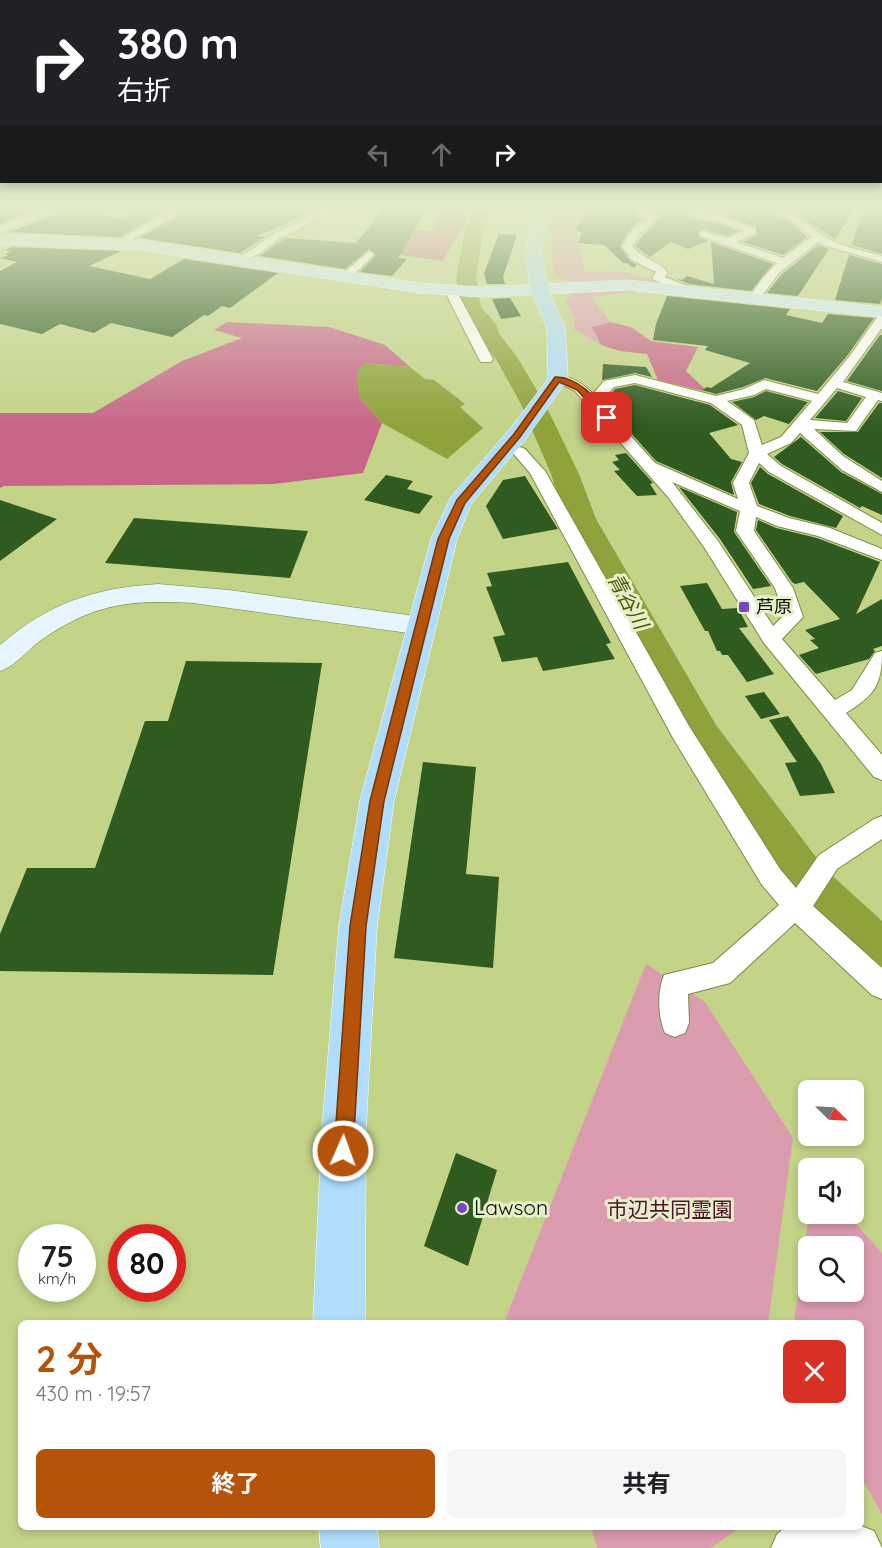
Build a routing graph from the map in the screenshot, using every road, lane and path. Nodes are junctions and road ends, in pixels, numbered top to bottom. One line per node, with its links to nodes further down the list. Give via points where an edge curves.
1 (371, 281): 6 (main road)
2 (538, 281): 7 (highway)
3 (666, 281): 5 (street)
4 (765, 281): 8 (street)
5 (688, 290): 7 (main road, via 610,284); 8 (main road)
6 (454, 291): 7 (main road); 11 (street)
7 (540, 291): 13 (highway, via 556,328)
8 (755, 297): 9 (main road)
9 (882, 312)
10 (882, 319): 12 (street)
11 (486, 359)
12 (833, 383): 14 (street); 15 (street)
13 (554, 384): 17 (street, via 580,388); 19 (highway)
14 (879, 396): 18 (street, via 867,404 851,428)
15 (820, 399): 16 (street, via 764,384); 18 (street)
16 (716, 400): 17 (street, via 635,379 609,384); 20 (street, via 749,423)
17 (593, 402): 21 (street)
18 (800, 424): 20 (street, via 786,440); 22 (street, via 830,455 855,474)
19 (518, 444): 26 (highway, via 460,502 444,539); 33 (street, via 537,471 681,732 771,876)
20 (757, 453): 23 (street, via 741,483); 24 (street, via 775,469)
21 (649, 465): 23 (street); 27 (street, via 712,545)
22 (882, 487)
23 (749, 508): 25 (street); 27 (street, via 745,531 784,588 794,617)
24 (882, 530)
25 (882, 555)
26 (422, 626): 29 (street, via 187,593 135,593 105,598 43,624); 36 (highway, via 377,801 358,926 344,1130)
27 (771, 638): 30 (street)
28 (882, 658): 30 (street, via 859,695)
29 (0, 661)
30 (832, 712): 31 (street)
31 (882, 771)
32 (882, 826): 33 (street, via 828,862)
33 (799, 902): 34 (street); 35 (street, via 720,974 674,984)
34 (882, 986)
35 (675, 1023)
36 (339, 1320)
37 (348, 1530): 38 (highway)
38 (350, 1548)
39 (791, 1548): 40 (street, via 812,1531)
40 (862, 1548)

